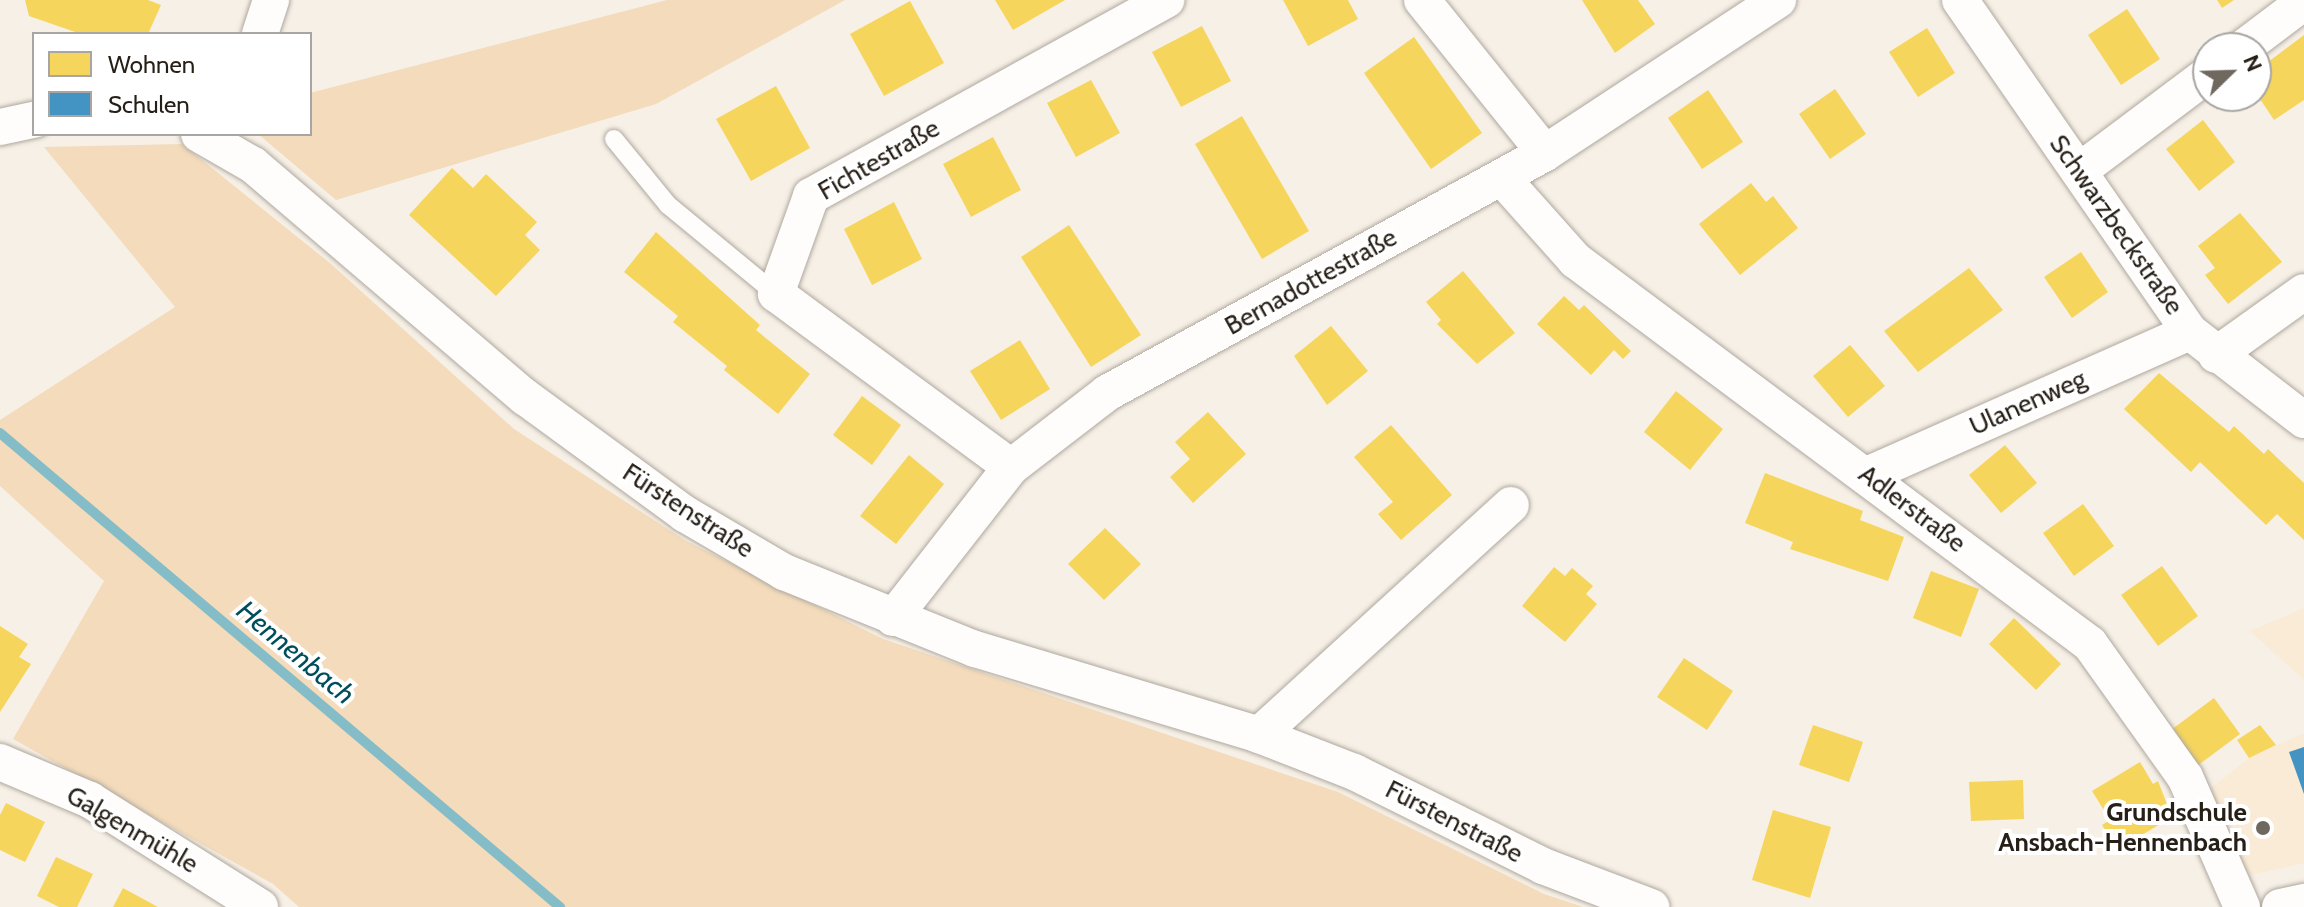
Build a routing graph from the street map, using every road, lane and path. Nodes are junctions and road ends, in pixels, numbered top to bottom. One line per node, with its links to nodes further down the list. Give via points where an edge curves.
1 (271, 0): 7 (street)
2 (1166, 0): 18 (street, Fichtestraße, via 811,196)
3 (1422, 0): 14 (street)
4 (1778, 0): 14 (street, Bernadottestraße)
5 (1960, 0): 15 (street, Schwarzbeckstraße)
6 (2304, 2): 8 (street)
7 (261, 32)
8 (2264, 32)
9 (2192, 86): 15 (street)
10 (32, 120): 11 (street)
11 (0, 127)
12 (204, 136): 24 (street, Fürstenstraße, via 253,165 525,397 685,514 784,572)
13 (614, 139): 18 (lane, via 668,205)
14 (1545, 153): 16 (street, Bernadottestraße)
15 (2079, 171): 19 (street, Schwarzbeckstraße)
16 (1502, 178): 21 (street, Bernadottestraße, via 1107,393); 22 (street, Adlerstraße, via 1575,260)
17 (2304, 292): 19 (street, Ulanenweg)
18 (776, 294): 21 (street)
19 (2203, 344): 20 (street, Schwarzbeckstraße); 22 (street, Ulanenweg)
20 (2304, 420)
21 (1011, 467): 24 (street, Bernadottestraße)
22 (1867, 475): 30 (street, Adlerstraße, via 2090,644 2185,777)
23 (1511, 505): 25 (street)
24 (893, 618): 25 (street, Fürstenstraße, via 975,649)
25 (1259, 735): 29 (street, Fürstenstraße, via 1354,772 1543,866)
26 (0, 762): 28 (street, Galgenmühle, via 90,800)
27 (2304, 902): 31 (street)
28 (260, 907)
29 (1651, 907)
30 (2242, 907)
31 (2280, 907)

